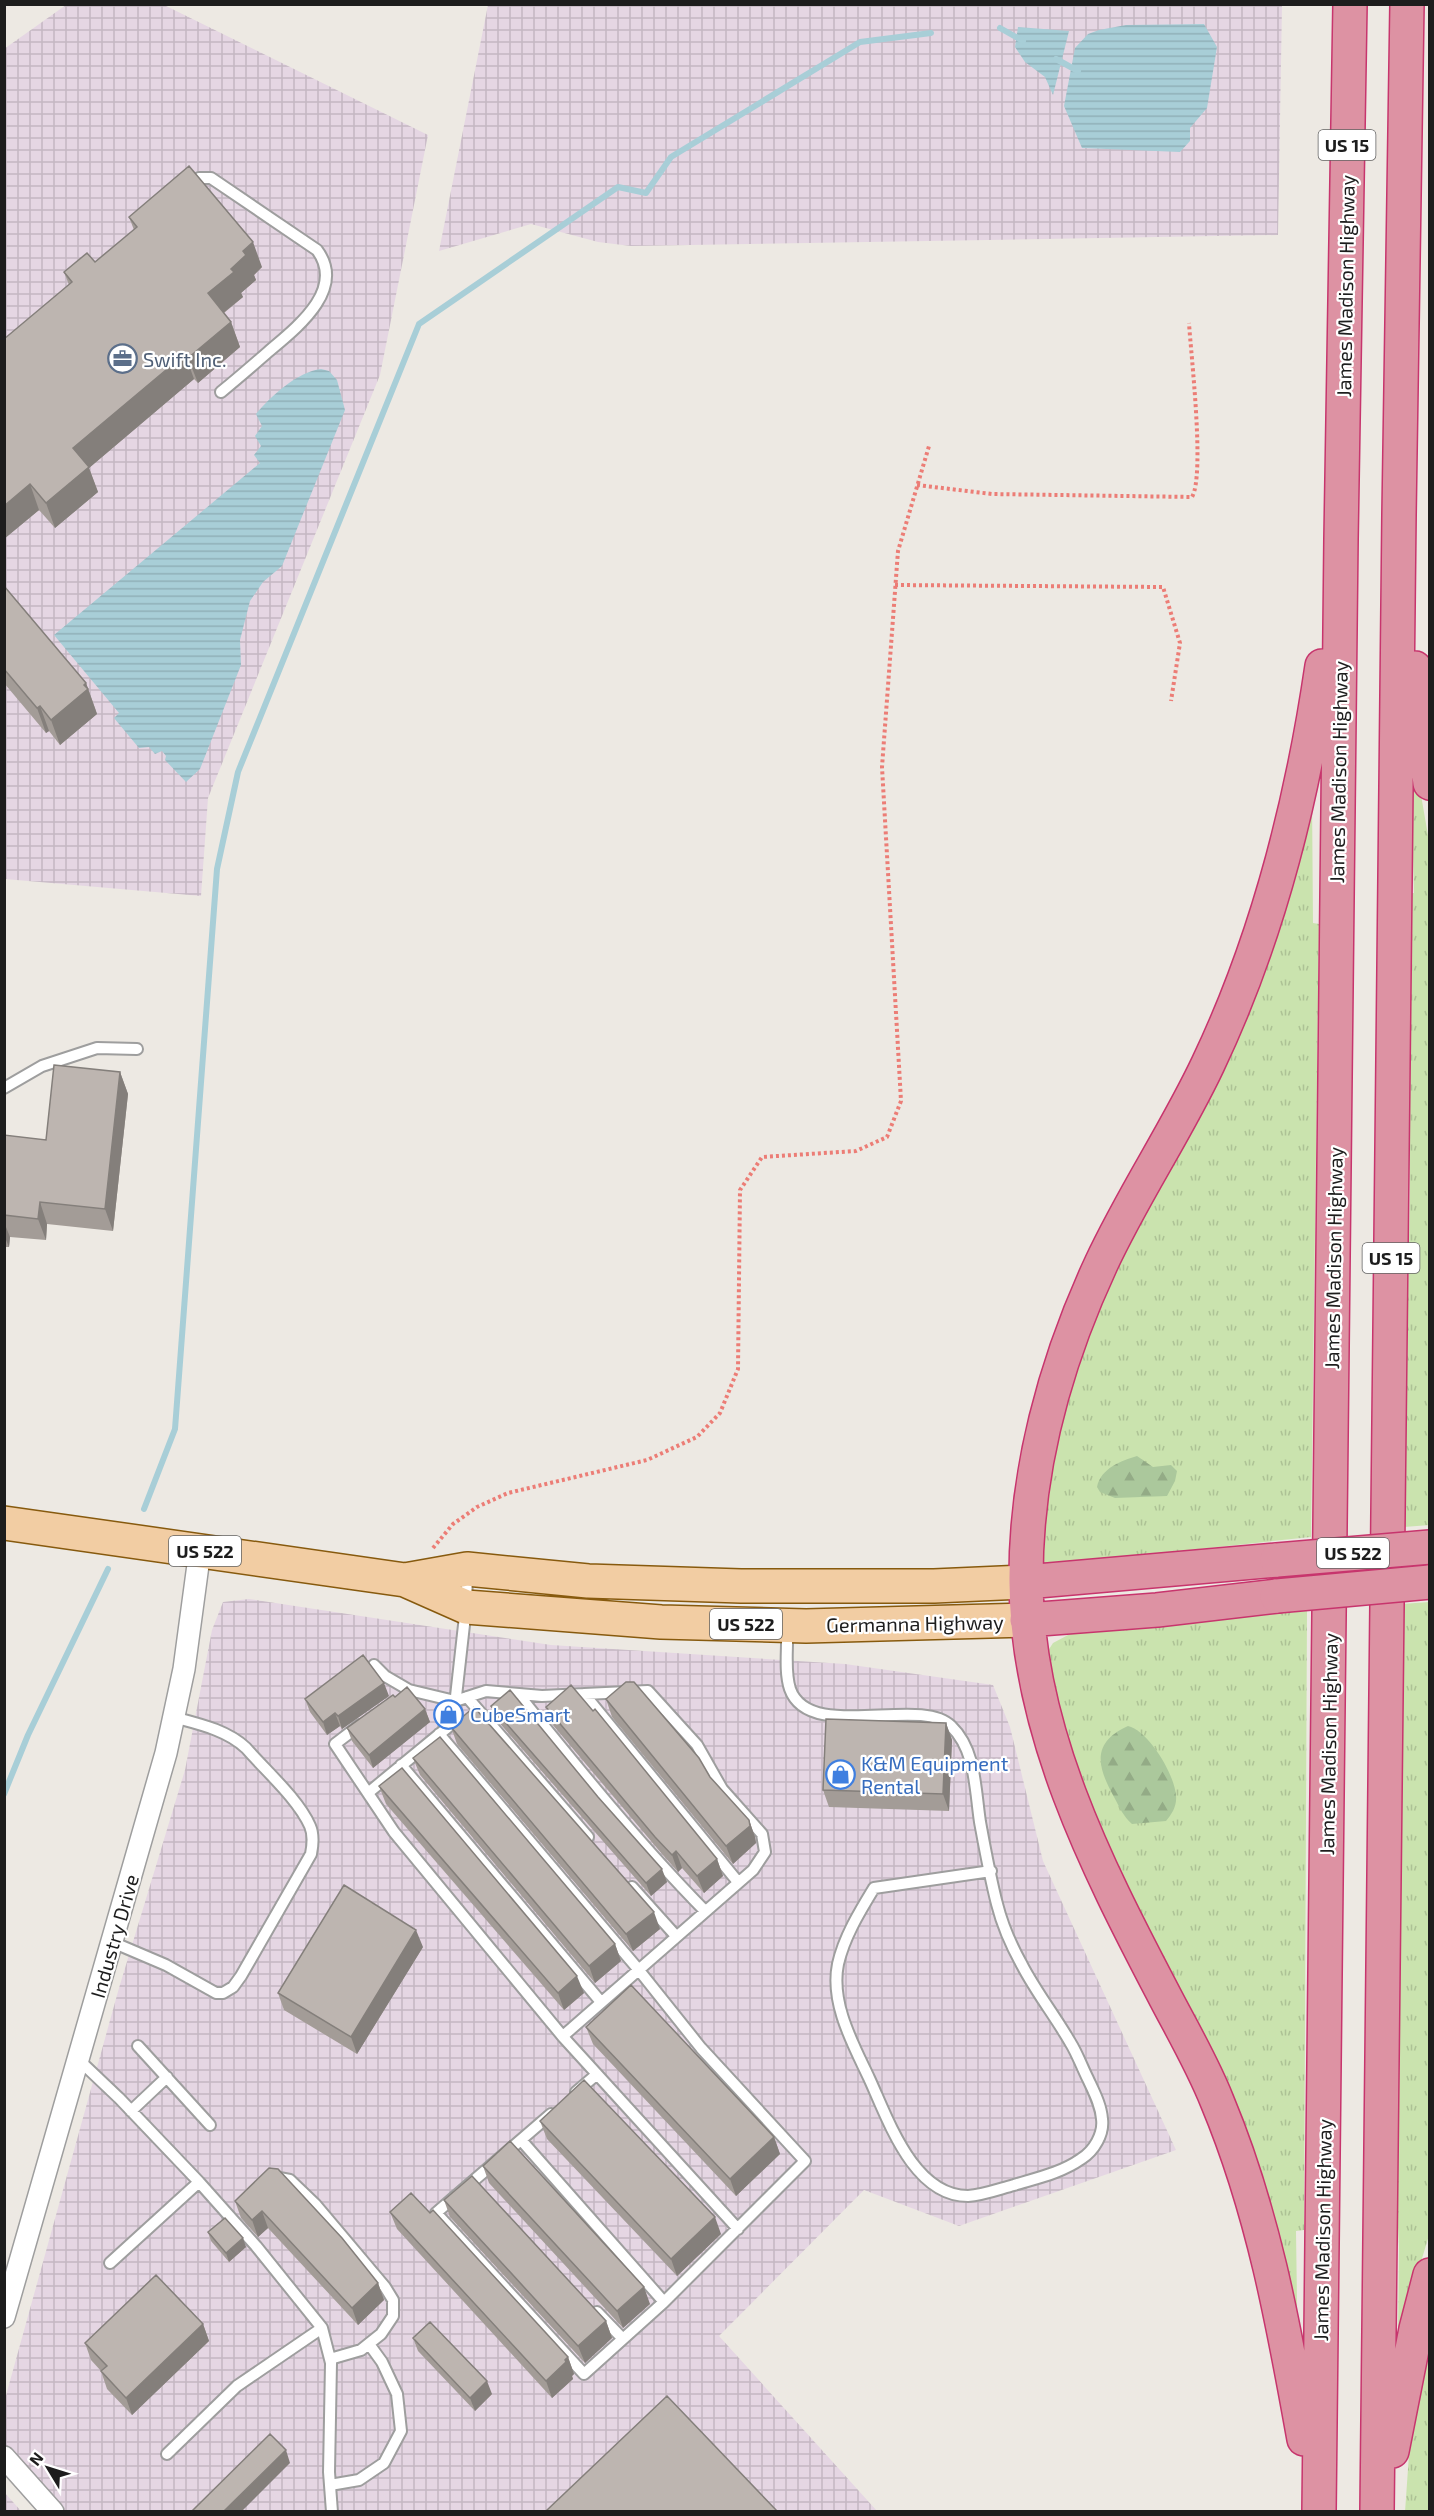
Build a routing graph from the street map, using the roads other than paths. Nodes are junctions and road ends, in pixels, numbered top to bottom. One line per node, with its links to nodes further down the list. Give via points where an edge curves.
1 (1350, 4): 6 (highway, James Madison Highway / US 15)
2 (1407, 4): 5 (highway, US 15)
3 (182, 193): 4 (lane, via 200,178 211,178 316,250 326,269 322,293 303,321)
4 (221, 392)
5 (1399, 515): 7 (highway); 65 (highway, US 15)
6 (1341, 539): 15 (highway, via 1306,763 1270,902 1209,1062 1102,1262 1077,1319 1042,1434 1034,1479); 64 (highway, James Madison Highway / US 15)
7 (1430, 783)
8 (137, 1049): 9 (lane, via 97,1048 42,1066)
9 (4, 1088)
10 (4, 1523): 12 (main road, Germanna Highway / US 522)
11 (1430, 1546): 15 (highway, Germanna Highway / US 522, bridge)
12 (200, 1551): 14 (main road, Germanna Highway / US 522); 25 (street, Industry Drive, via 184,1669)
13 (467, 1569): 14 (main road, Germanna Highway / US 522); 15 (main road, Germanna Highway / US 522, via 588,1581 741,1586); 17 (lane)
14 (405, 1580): 17 (main road, Germanna Highway / US 522)
15 (1026, 1582): 18 (highway)
16 (1430, 1582): 18 (highway, Germanna Highway / US 522, bridge)
17 (466, 1607): 19 (main road, Germanna Highway / US 522, via 661,1622); 24 (lane)
18 (1027, 1620): 19 (main road, Germanna Highway / US 522); 64 (highway, via 1034,1672 1070,1798 1093,1853 1215,2096 1261,2224)
19 (787, 1625): 31 (lane, via 790,1689 799,1703 811,1710 843,1716 933,1716 949,1724 962,1739 971,1760)
20 (374, 1665): 24 (lane, via 405,1694)
21 (518, 1694): 22 (lane); 23 (lane, via 486,1691); 34 (lane)
22 (584, 1694): 33 (lane); 33 (lane, via 648,1691 697,1745 722,1789 762,1834 765,1852 753,1870)
23 (467, 1697): 24 (lane); 30 (lane)
24 (455, 1701): 27 (lane, via 453,1723)
25 (173, 1717): 36 (street, Industry Drive); 36 (lane, via 210,1727 246,1748 310,1825 311,1854 241,1976 223,1993 209,1991 166,1965)
26 (372, 1717): 29 (lane, via 335,1744)
27 (439, 1734): 28 (lane); 37 (lane)
28 (401, 1765): 29 (lane); 38 (lane)
29 (368, 1793): 39 (lane, via 394,1832)
30 (592, 1842)
31 (991, 1871): 31 (lane, via 998,1906 1021,1965 1072,2044 1103,2120 1100,2137 1087,2156 1067,2169 965,2196 929,2182 912,2164 853,2045 837,1998 838,1964 855,1920 874,1888)
32 (623, 1877): 35 (lane)
33 (738, 1882): 34 (lane)
34 (705, 1911): 35 (lane)
35 (676, 1936): 37 (lane)
36 (112, 1942): 41 (street, Industry Drive)
37 (638, 1969): 38 (lane); 49 (lane, via 701,2048 805,2161)
38 (601, 2002): 39 (lane)
39 (563, 2036): 42 (lane)
40 (138, 2046): 43 (lane)
41 (79, 2060): 44 (lane); 54 (street, Industry Drive)
42 (596, 2075): 46 (lane); 49 (lane)
43 (167, 2077): 44 (lane); 45 (lane)
44 (131, 2111): 47 (lane)
45 (210, 2125)
46 (521, 2140): 52 (lane); 56 (lane, via 478,2184 436,2213 584,2374)
47 (199, 2182): 50 (lane); 55 (lane, via 230,2209)
48 (264, 2182): 57 (lane, via 274,2177 290,2180 385,2287 393,2300 393,2316)
49 (738, 2229): 52 (lane)
50 (110, 2263)
51 (1430, 2275): 65 (highway)
52 (664, 2301): 56 (lane)
53 (591, 2306): 56 (lane)
54 (4, 2318)
55 (322, 2328): 58 (lane); 59 (lane, via 237,2386)
56 (623, 2339)
57 (369, 2344): 58 (lane, via 362,2350); 61 (lane, via 397,2394 401,2431 384,2463 359,2480)
58 (330, 2358): 61 (lane)
59 (167, 2454)
60 (4, 2457): 62 (street)
61 (330, 2485): 63 (lane)
62 (53, 2511)
63 (332, 2511)
64 (1318, 2511)
65 (1377, 2511)

